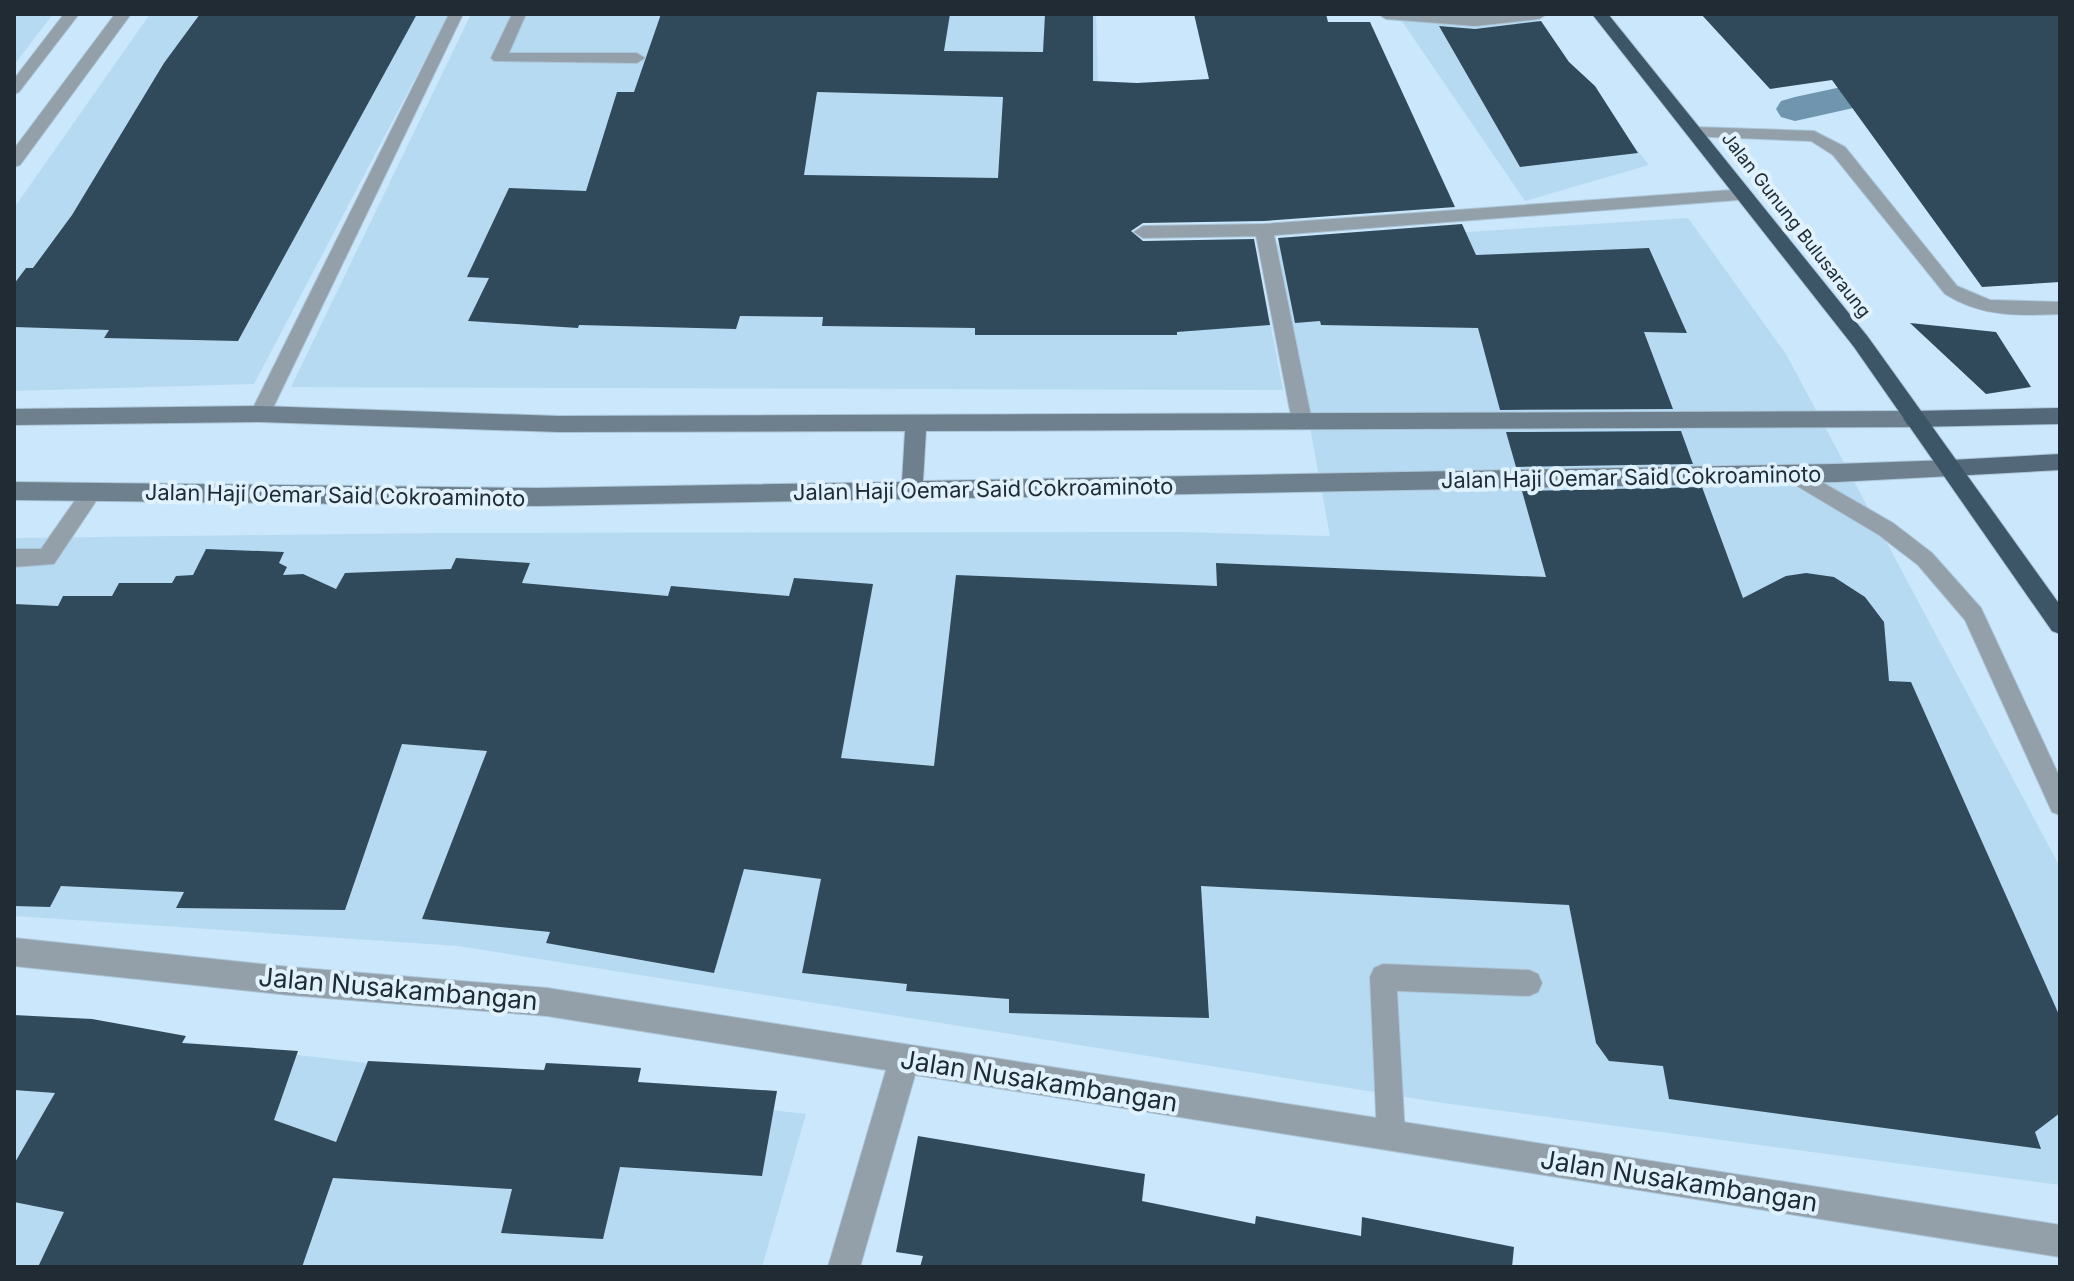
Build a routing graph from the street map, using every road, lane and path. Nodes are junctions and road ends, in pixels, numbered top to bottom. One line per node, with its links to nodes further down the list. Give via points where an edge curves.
1 (72, 14): 9 (lane)
2 (123, 14): 11 (street)
3 (456, 14): 16 (lane)
4 (519, 14): 8 (lane, via 499,58)
5 (1386, 14): 6 (street, via 1475,21)
6 (1539, 14)
7 (1600, 14): 10 (highway, Jalan Gunung Bulusaraung)
8 (637, 58)
9 (14, 89)
10 (1695, 132): 12 (highway, Jalan Gunung Bulusaraung); 15 (lane, via 1814,136 1826,141 1951,290 1968,302 1999,310)
11 (14, 161)
12 (1745, 195): 13 (street); 19 (highway, Jalan Gunung Bulusaraung, via 1861,342)
13 (1264, 230): 14 (street); 20 (lane)
14 (1143, 232)
15 (2060, 308)
16 (260, 414): 18 (main road); 21 (main road, via 558,424)
17 (2060, 416): 19 (main road)
18 (14, 417)
19 (1914, 419): 20 (main road); 23 (highway, Jalan Gunung Bulusaraung)
20 (1302, 421): 21 (main road)
21 (916, 422): 25 (main road)
22 (2060, 462): 23 (main road)
23 (1951, 468): 24 (main road, Jalan Haji Oemar Said Cokroaminoto); 29 (highway, Jalan Gunung Bulusaraung)
24 (1794, 474): 25 (main road, Jalan Haji Oemar Said Cokroaminoto); 30 (lane, via 1925,559 1973,614)
25 (912, 490): 27 (main road, Jalan Haji Oemar Said Cokroaminoto, via 538,497)
26 (14, 491): 27 (main road, Jalan Haji Oemar Said Cokroaminoto)
27 (92, 492): 28 (lane, via 47,558)
28 (14, 558)
29 (2060, 624)
30 (2060, 804)
31 (14, 952): 33 (street, Jalan Nusakambangan, via 547,1002)
32 (1529, 983): 34 (lane, via 1383,977)
33 (904, 1060): 34 (street, Jalan Nusakambangan); 36 (street)
34 (1391, 1136): 35 (street, Jalan Nusakambangan)
35 (2060, 1241)
36 (844, 1267)

